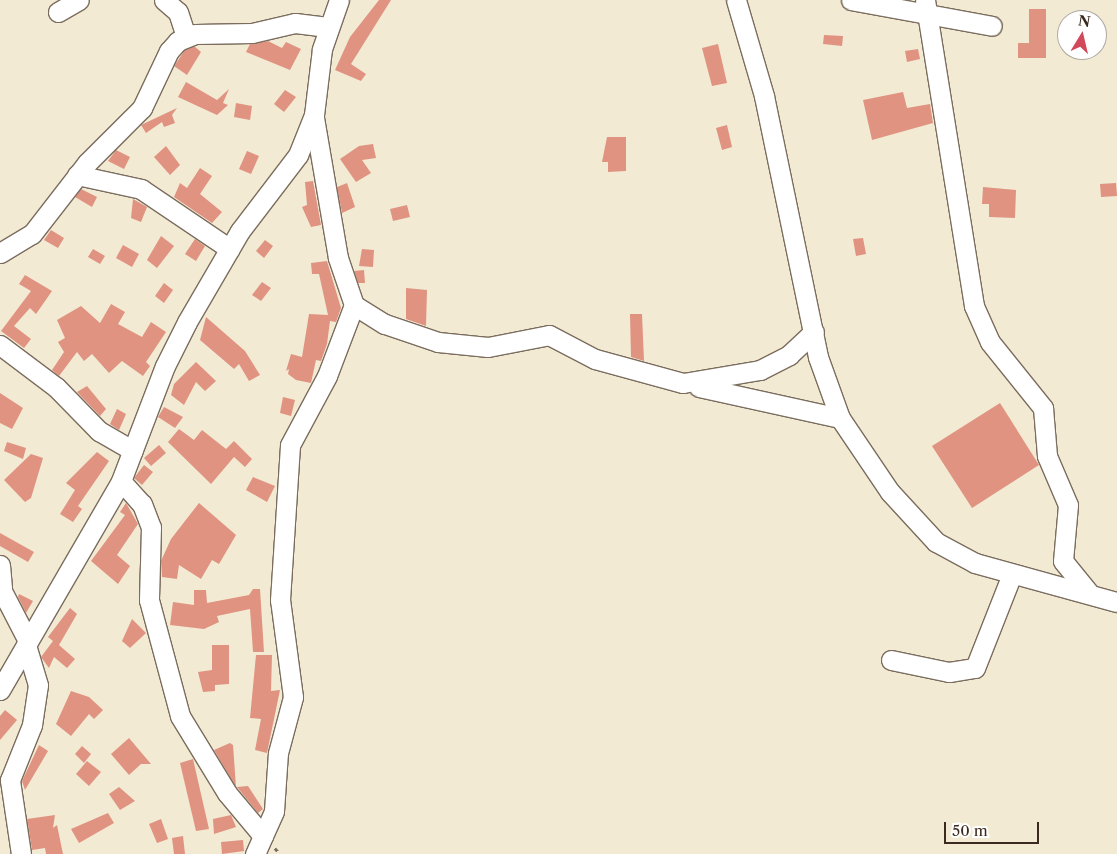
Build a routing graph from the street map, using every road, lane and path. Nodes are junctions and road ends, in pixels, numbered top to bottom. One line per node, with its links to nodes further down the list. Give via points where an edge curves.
1 (79, 0): 7 (street)
2 (164, 0): 10 (street, via 178,12)
3 (339, 0): 9 (street)
4 (736, 0): 16 (street, via 764,96)
5 (850, 0): 6 (street)
6 (926, 5): 8 (street); 25 (street, via 974,306 990,342 1043,408 1047,456 1068,505 1062,562)
7 (58, 12)
8 (992, 26)
9 (328, 27): 10 (street, via 305,22 252,33); 11 (street)
10 (186, 37): 12 (street, via 169,51 142,108)
11 (314, 115): 13 (street, via 286,176); 15 (street, via 340,267)
12 (77, 175): 13 (street, via 142,189); 14 (street, via 32,234)
13 (230, 249): 20 (street, via 174,346)
14 (0, 253)
15 (354, 305): 18 (street, via 384,324 438,342 488,347 546,334 595,359); 30 (street, via 327,376 290,445 280,600 293,704 278,753 274,811)
16 (814, 332): 18 (street, via 789,355 760,370); 19 (street)
17 (0, 345): 20 (street, via 56,388 99,431)
18 (684, 383): 19 (street)
19 (840, 418): 23 (street, via 880,479 923,531 953,553)
20 (133, 451): 21 (street)
21 (121, 480): 27 (street); 30 (street, via 142,504 151,527 149,600 180,716 227,793)
22 (0, 565): 24 (street)
23 (1012, 574): 25 (street); 28 (street, via 975,668 949,672)
24 (1, 588): 27 (street)
25 (1089, 593): 26 (street)
26 (1117, 602)
27 (27, 643): 29 (street); 31 (street, via 38,685 34,718 10,780)
28 (891, 660)
29 (0, 690)
30 (263, 836): 32 (street)
31 (21, 854)
32 (255, 854)

